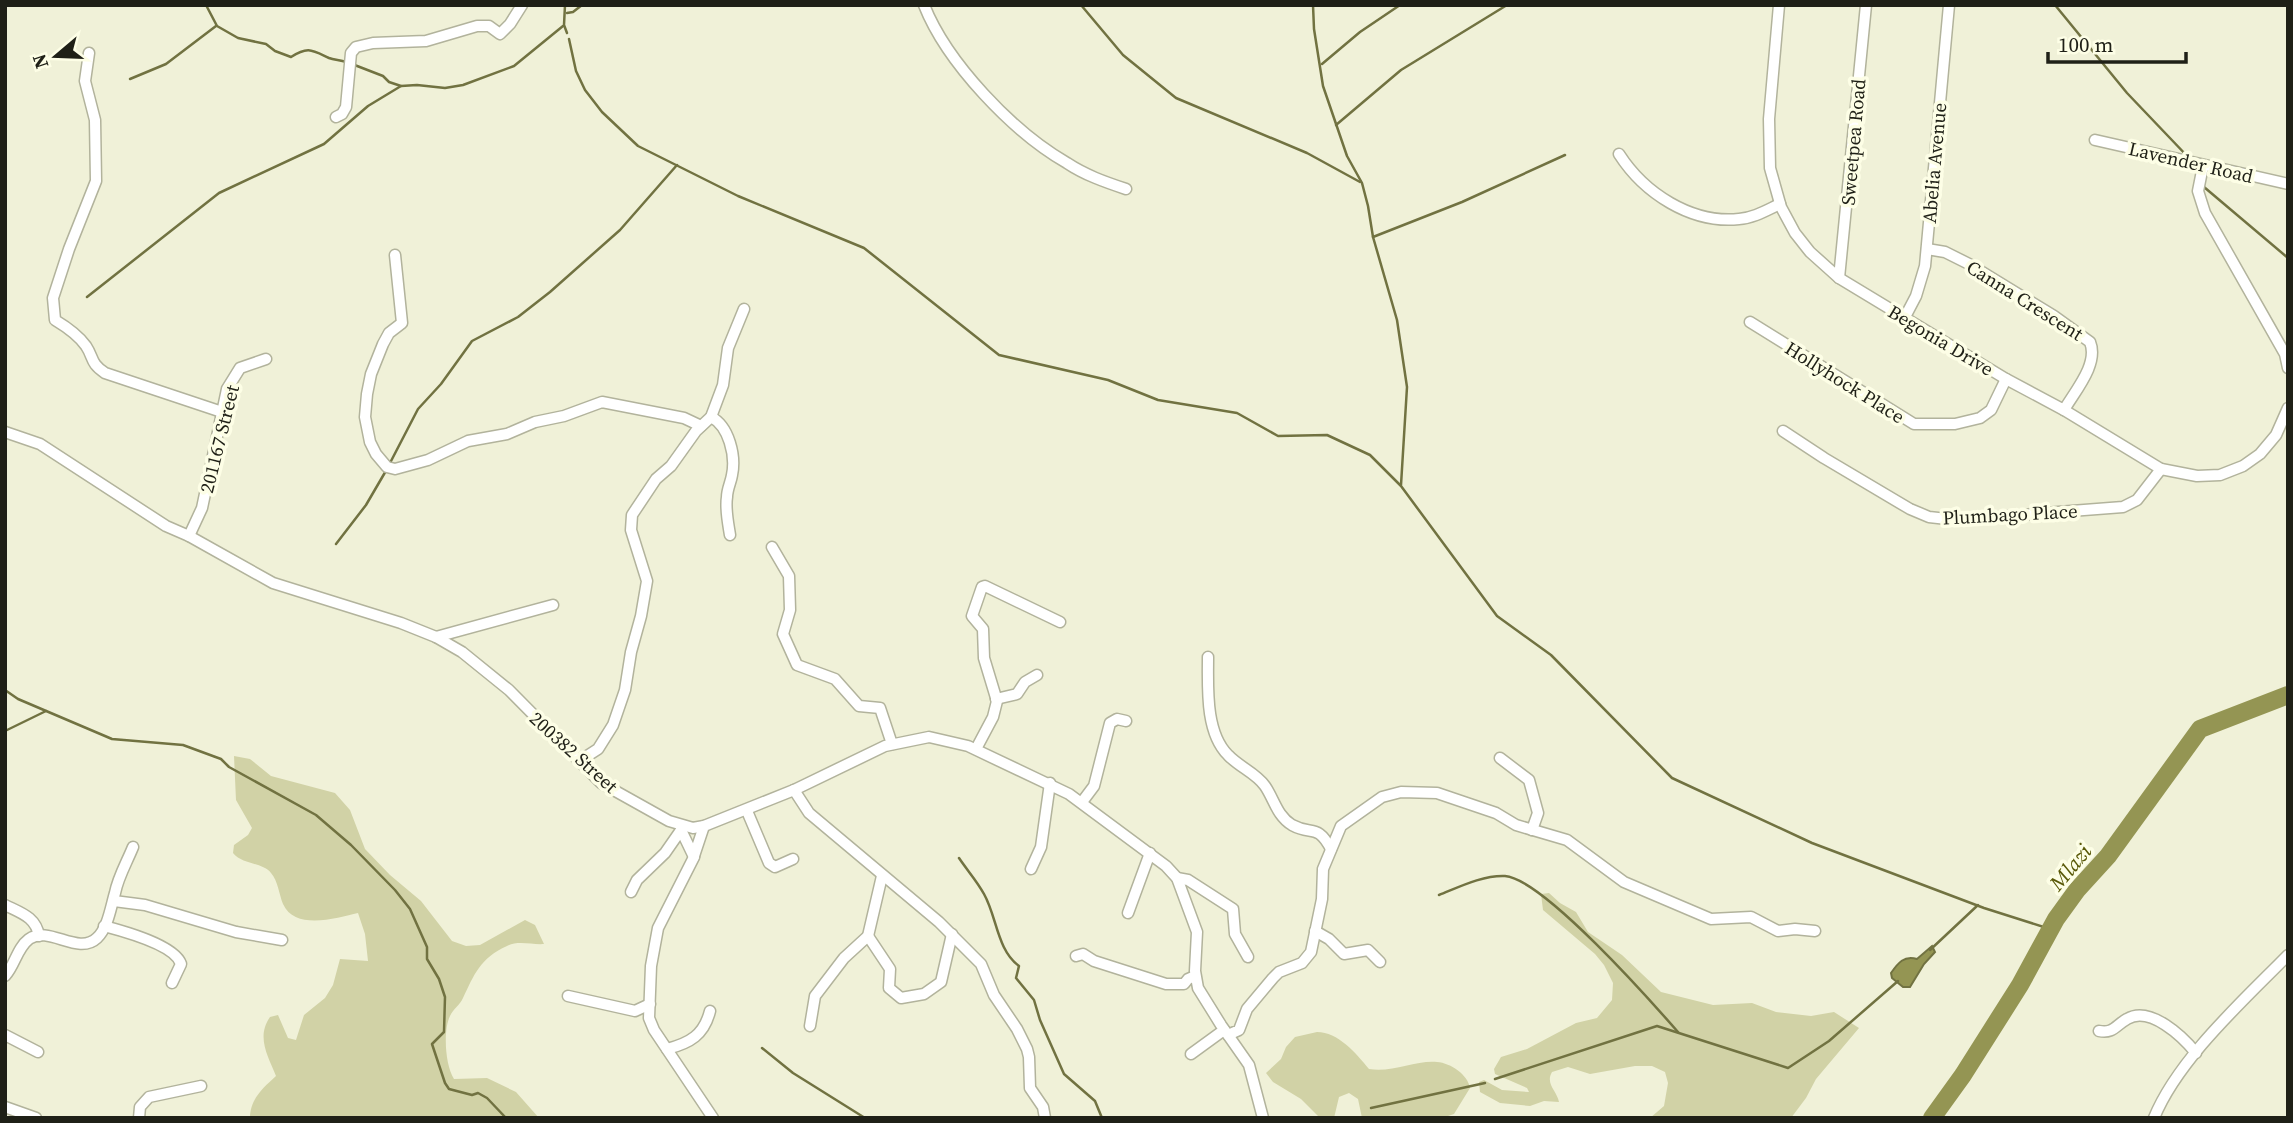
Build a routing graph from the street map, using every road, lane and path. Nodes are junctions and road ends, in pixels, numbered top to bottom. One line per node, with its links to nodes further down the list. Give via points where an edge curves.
1 (522, 5): 7 (street, via 500,34 489,26 477,26 426,41 361,44 351,53 346,107)
2 (924, 5): 12 (street, via 959,64 1004,113 1060,160)
3 (1779, 5): 13 (street, Begonia Drive, via 1769,119 1770,169)
4 (1866, 5): 16 (street, Sweetpea Road)
5 (1949, 5): 14 (street, Abelia Avenue)
6 (89, 53): 25 (street, via 85,81 95,120 98,171 53,298 55,320 81,340 91,361 104,373)
7 (336, 117)
8 (2095, 140): 10 (street, Lavender Road)
9 (1619, 154): 13 (street, via 1634,176 1684,210 1738,220)
10 (2203, 166): 11 (street, Lavender Road); 21 (street, via 2198,191 2205,214 2285,355)
11 (2288, 184)
12 (1126, 189)
13 (1780, 204): 16 (street, Begonia Drive, via 1810,252)
14 (1927, 249): 18 (street, Abelia Avenue, via 1921,283); 24 (street, Canna Crescent, via 1969,264 2090,342 2090,366)
15 (395, 255): 27 (street, via 402,323 389,333 377,358 366,394 365,417 370,442 387,467 428,460 458,445 602,402 684,418)
16 (1839, 278): 18 (street, Begonia Drive)
17 (744, 309): 26 (street, via 728,348 723,385)
18 (1905, 317): 22 (street, Begonia Drive)
19 (1750, 322): 22 (street, Hollyhock Place, via 1914,424 1955,424 1980,418 1991,410)
20 (266, 359): 25 (street, 201167 Street, via 240,368 227,389)
21 (2288, 368)
22 (2006, 379): 24 (street, Begonia Drive)
23 (2288, 408): 30 (street, Begonia Drive, via 2276,435 2243,466 2197,477)
24 (2064, 410): 30 (street, Begonia Drive)
25 (222, 412): 32 (street, 201167 Street, via 202,508)
26 (711, 418): 27 (street); 31 (street, via 726,432 731,453)
27 (701, 426): 44 (street, via 632,515 631,530 648,581 642,616 613,725 598,749)
28 (1783, 430): 30 (street, Plumbago Place, via 1910,509 1940,520 2123,507 2137,500)
29 (5, 432): 32 (street, 200382 Street, via 40,444 124,501)
30 (2161, 469)
31 (730, 535)
32 (189, 536): 36 (street, 200382 Street, via 273,583)
33 (772, 547): 41 (street, via 789,576 790,610 783,634 797,665 835,679 859,706 880,708)
34 (553, 605): 36 (street)
35 (1059, 622): 39 (street, via 982,587 972,617 983,629 984,659)
36 (436, 637): 44 (street, 200382 Street, via 476,662)
37 (1208, 657): 53 (street, via 1211,716 1221,747 1264,784 1283,817 1317,832)
38 (1037, 675): 39 (street, via 1017,694)
39 (996, 699): 42 (street, via 993,717)
40 (1126, 722): 47 (street, via 1117,719 1110,723 1094,786)
41 (892, 744): 42 (street, 200382 Street, via 929,737); 46 (street, 200382 Street)
42 (976, 749): 45 (street, 200382 Street)
43 (1500, 758): 51 (street, via 1529,780 1538,813)
44 (581, 760): 50 (street, 200382 Street, via 601,783)
45 (1050, 783): 47 (street, 200382 Street); 57 (street, via 1041,847)
46 (794, 790): 48 (street, 200382 Street); 58 (street, via 810,813)
47 (1082, 802): 54 (street, 200382 Street)
48 (747, 811): 49 (street, 200382 Street); 56 (street, via 769,863 775,867)
49 (704, 826): 50 (street, 200382 Street); 55 (street)
50 (682, 828): 55 (street); 60 (street)
51 (1532, 830): 53 (street, via 1444,795 1401,792 1382,797 1348,820); 66 (street, via 1567,840 1624,882 1711,919 1751,917 1778,931)
52 (133, 847): 61 (street)
53 (1331, 849): 65 (street, via 1323,869)
54 (1150, 853): 59 (street, 200382 Street); 63 (street)
55 (694, 857): 79 (street, via 659,928)
56 (793, 859)
57 (1031, 869)
58 (881, 876): 67 (street); 69 (street)
59 (1177, 878): 73 (street, via 1188,880 1233,909 1235,934); 76 (street, 200382 Street, via 1197,932)
60 (631, 892)
61 (114, 901): 64 (street); 70 (street)
62 (5, 905): 68 (street, via 31,919)
63 (1128, 913)
64 (104, 926): 68 (street, via 89,944); 77 (street, via 144,938 176,955 181,964)
65 (1315, 931): 74 (street, via 1344,954 1370,951); 83 (street, via 1307,959 1276,975 1247,1009 1239,1030)
66 (1815, 932)
67 (951, 934): 69 (street, via 941,982 924,994 901,998 889,988 890,970); 94 (street, via 981,964 1002,1010 1017,1029 1029,1057 1030,1087)
68 (39, 936): 75 (street, via 24,944)
69 (868, 936): 81 (street, via 815,996)
70 (282, 940)
71 (2288, 955): 87 (street)
72 (1076, 956): 76 (street, via 1083,954 1166,984 1184,984)
73 (1248, 957)
74 (1380, 962)
75 (5, 976)
76 (1195, 976): 83 (street, via 1201,995)
77 (172, 983)
78 (568, 996): 79 (street, via 635,1010)
79 (650, 1004): 85 (street, via 651,1023)
80 (710, 1011): 85 (street, via 696,1038)
81 (810, 1026)
82 (2099, 1031): 87 (street, via 2112,1031 2132,1017 2147,1017 2174,1030)
83 (1226, 1032): 88 (street); 95 (street, via 1249,1065)
84 (5, 1035): 86 (street)
85 (667, 1049): 93 (street)
86 (38, 1052)
87 (2196, 1053): 96 (street)
88 (1191, 1054)
89 (201, 1086): 92 (street, via 149,1097 140,1107)
90 (5, 1107): 91 (street)
91 (36, 1118)
92 (139, 1118)
93 (713, 1118)
94 (1045, 1118)
95 (1263, 1118)
96 (2154, 1118)

